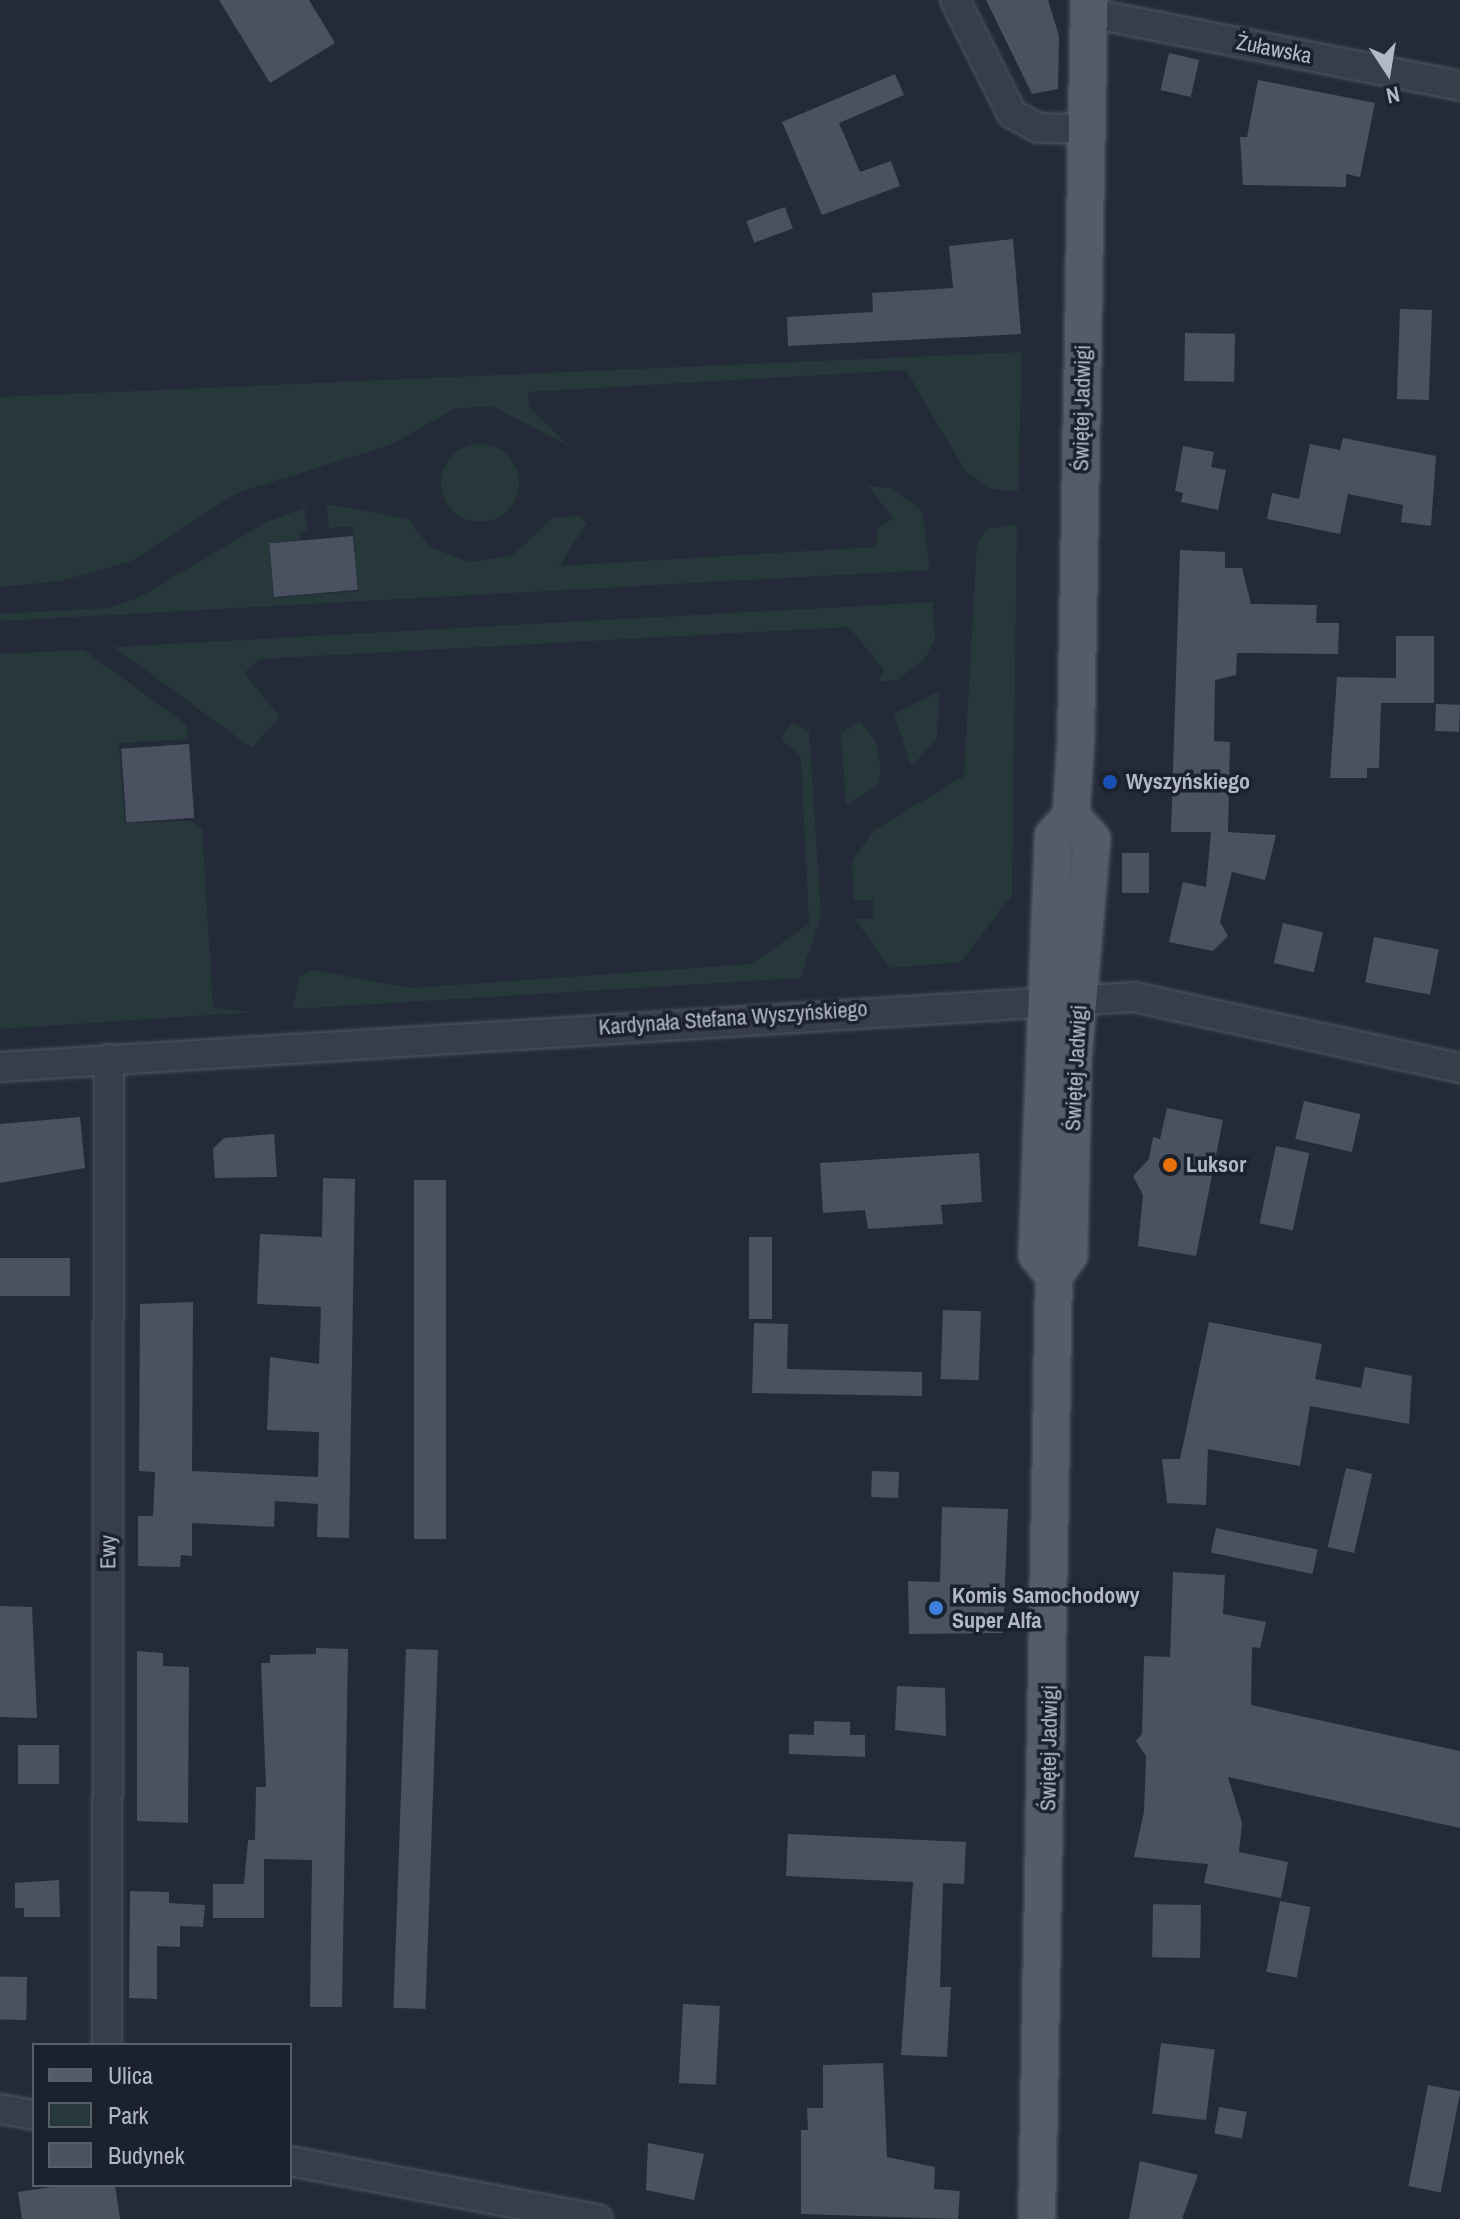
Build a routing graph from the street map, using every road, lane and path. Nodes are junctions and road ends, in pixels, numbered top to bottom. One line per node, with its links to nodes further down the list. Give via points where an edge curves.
1 (955, 0): 4 (street, via 1012,114 1038,128)
2 (1089, 6): 3 (street, Żuławska); 4 (main road, Świętej Jadwigi)
3 (1460, 86)
4 (1088, 129): 5 (main road, Świętej Jadwigi, via 1071,816 1053,836)
5 (1062, 999): 6 (street, Kardynała Stefana Wyszyńskiego); 8 (street, Kardynała Stefana Wyszyńskiego, via 1134,997); 14 (main road, Świętej Jadwigi, via 1037,1255 1054,1276)
6 (109, 1059): 7 (street, Kardynała Stefana Wyszyńskiego); 9 (street, Ewy)
7 (0, 1067)
8 (1460, 1068)
9 (107, 2043)
10 (0, 2109): 11 (street)
11 (32, 2115)
12 (292, 2161): 13 (street)
13 (598, 2219)
14 (1037, 2219)

